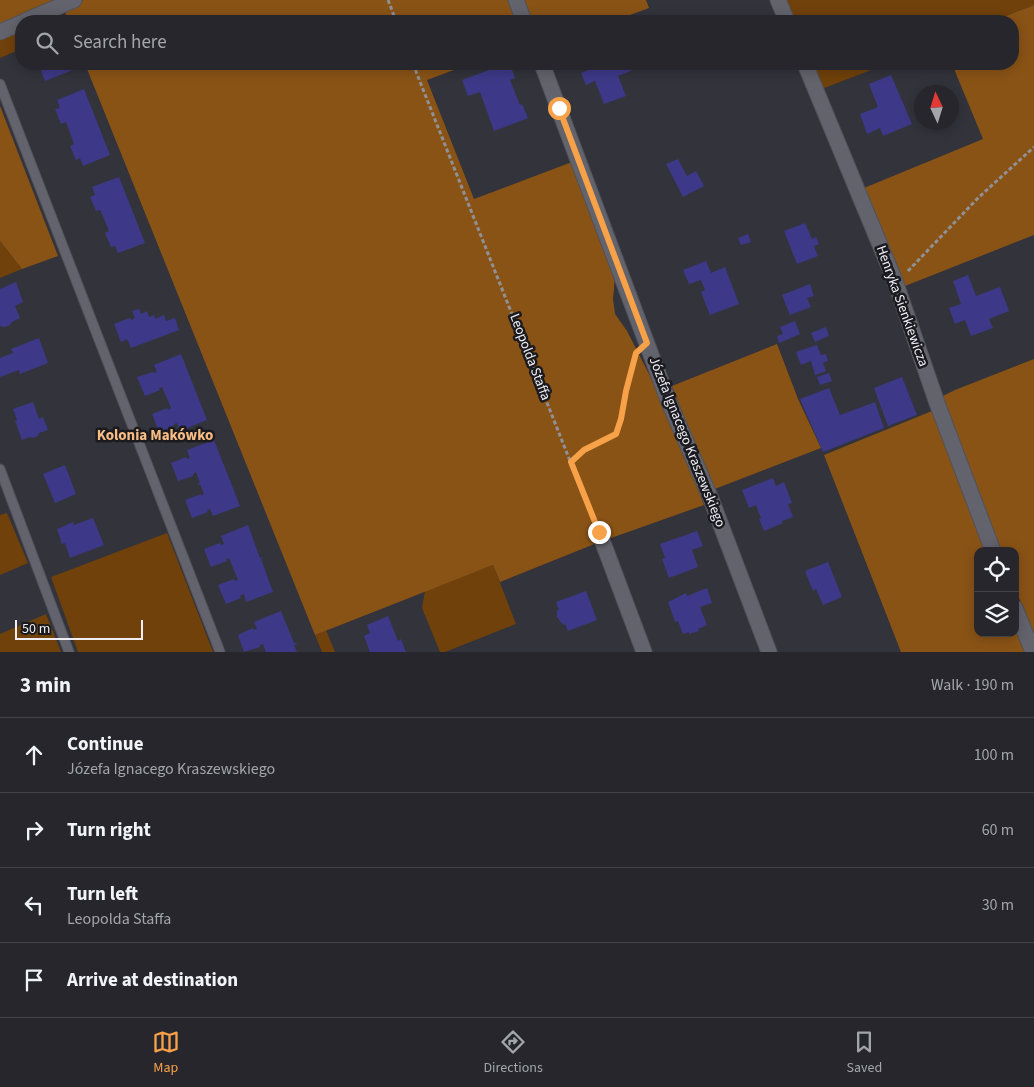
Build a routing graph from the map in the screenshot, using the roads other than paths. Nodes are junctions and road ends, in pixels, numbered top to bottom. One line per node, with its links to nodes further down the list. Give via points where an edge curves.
1 (74, 0): 4 (street)
2 (516, 0): 5 (street)
3 (778, 0): 6 (street)
4 (39, 15)
5 (522, 15)
6 (784, 15)
7 (15, 26): 8 (street)
8 (0, 32)
9 (544, 70): 19 (street, Józefa Ignacego Kraszewskiego, via 668,400 711,499)
10 (807, 70): 14 (street, Henryka Sienkiewicza, via 895,281)
11 (0, 84): 17 (lane)
12 (0, 469): 16 (lane)
13 (599, 532): 18 (street)
14 (991, 547)
15 (1019, 618): 20 (street)
16 (69, 652)
17 (220, 652)
18 (644, 652)
19 (769, 652)
20 (1033, 652)

